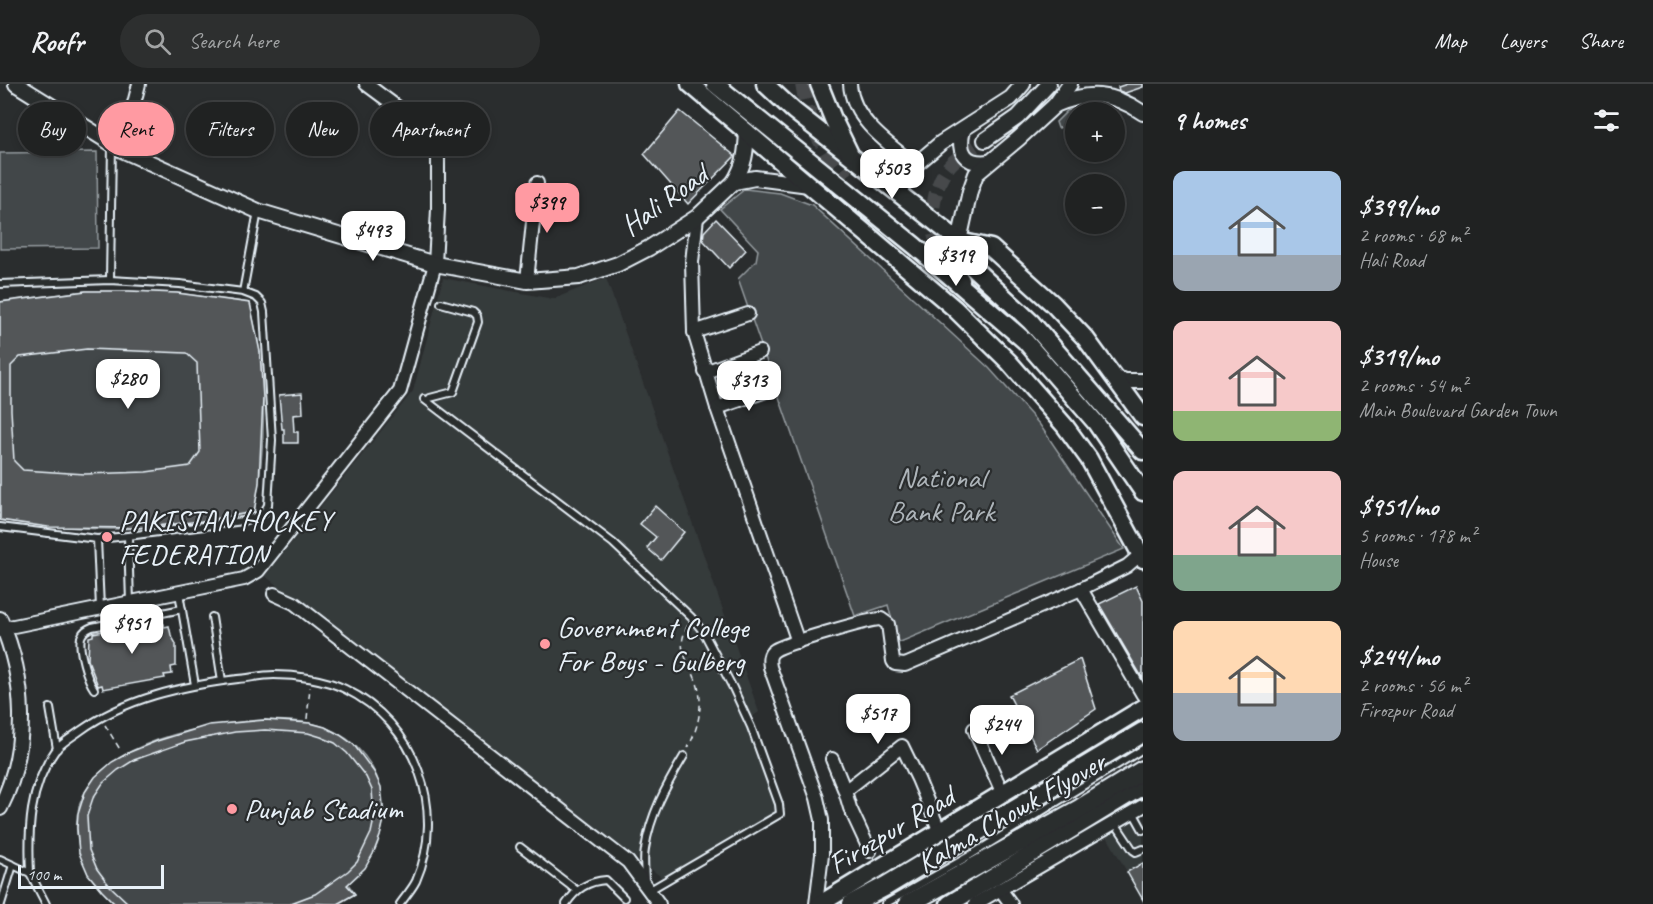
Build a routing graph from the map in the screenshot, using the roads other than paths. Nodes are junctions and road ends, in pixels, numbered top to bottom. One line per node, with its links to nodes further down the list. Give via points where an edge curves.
1 (16, 84): 17 (street, Hali Road)
2 (139, 84): 12 (street)
3 (366, 84): 34 (street, via 416,121 438,150)
4 (690, 84): 16 (main road)
5 (716, 84): 32 (main road)
6 (765, 84): 21 (main road)
7 (819, 84): 21 (main road)
8 (850, 84): 23 (street, via 856,105 872,128)
9 (1023, 84): 15 (street, via 1011,98)
10 (1049, 84): 18 (street, via 1018,117)
11 (1070, 84): 13 (street)
12 (133, 102)
13 (1055, 105): 14 (street, via 1072,98 1109,96); 22 (street)
14 (1143, 113)
15 (963, 130): 22 (street, via 961,148 965,156 978,164); 23 (street)
16 (747, 131): 25 (street, via 743,168); 27 (main road)
17 (98, 135)
18 (985, 140)
19 (117, 156): 35 (lane)
20 (137, 156): 29 (street, Hali Road)
21 (851, 156): 28 (main road)
22 (988, 162): 31 (street, via 972,183)
23 (915, 165): 28 (street)
24 (846, 177): 32 (main road)
25 (734, 182): 27 (street, Hali Road, via 755,178); 30 (street, Hali Road)
26 (537, 183): 36 (street)
27 (811, 185): 55 (main road, via 954,308 1009,362 1089,459)
28 (898, 193): 31 (main road)
29 (258, 211): 34 (street, Hali Road); 38 (lane)
30 (696, 217): 36 (street, Hali Road, via 618,264 579,276); 42 (street, via 692,262)
31 (959, 241): 45 (main road, via 991,248 1053,304 1086,339); 50 (main road, via 971,266 1031,322)
32 (915, 246): 39 (main road)
33 (938, 248): 39 (street)
34 (435, 264): 36 (street, Hali Road); 57 (street, via 400,391 258,571 244,579)
35 (110, 280): 37 (lane); 38 (lane)
36 (527, 281)
37 (0, 284)
38 (243, 292): 53 (lane, via 256,297 264,312 272,440 268,505 263,514 243,521)
39 (972, 294): 51 (main road, via 1025,342 1096,423)
40 (441, 303): 92 (lane, via 473,312 478,322 453,392 425,400 613,543 692,618 704,633 751,726 780,814)
41 (748, 314): 42 (street)
42 (694, 332): 44 (street)
43 (760, 352): 44 (street)
44 (705, 372): 48 (street)
45 (1114, 378): 46 (street); 49 (main road)
46 (1143, 381)
47 (772, 388): 48 (street)
48 (717, 408): 64 (street)
49 (1143, 417)
50 (1143, 452)
51 (1143, 492)
52 (0, 527): 54 (lane)
53 (128, 536): 54 (lane); 59 (lane)
54 (97, 539): 60 (lane)
55 (1142, 552): 56 (street, via 1127,566)
56 (1081, 589): 64 (street, via 905,665 893,661 888,624 881,619); 68 (street)
57 (179, 593): 59 (street); 61 (lane)
58 (274, 594): 92 (street, via 294,603 600,840 628,862)
59 (130, 603): 60 (street)
60 (100, 609): 63 (street)
61 (182, 609): 66 (lane); 67 (lane, via 87,629 81,646 87,677)
62 (212, 617): 65 (lane)
63 (2, 624): 81 (street, via 18,675 21,710 16,766)
64 (798, 642): 101 (street, via 775,650 769,660 822,820)
65 (222, 681): 66 (lane); 98 (lane, via 274,675 344,688 371,705 405,740 423,778 429,810 428,843 415,883)
66 (195, 685): 73 (lane, via 100,716)
67 (94, 689)
68 (1143, 694)
69 (50, 708): 73 (lane)
70 (1143, 708): 80 (main road, Firozpur Road)
71 (974, 729): 80 (street)
72 (1143, 732): 102 (main road, Kalma Chowk Flyover)
73 (57, 749): 91 (lane, via 34,797 28,833)
74 (1143, 749): 103 (lane)
75 (684, 756): 92 (lane, via 656,806 649,830 644,851)
76 (832, 759): 79 (street)
77 (1143, 770): 104 (main road, Kalma Chowk Flyover)
78 (1143, 786): 105 (main road)
79 (845, 790): 85 (street, via 902,746); 88 (street)
80 (1003, 794): 85 (main road, Firozpur Road)
81 (0, 808)
82 (1138, 809): 83 (street); 84 (lane)
83 (1115, 823): 87 (lane, via 1133,850); 93 (street)
84 (1143, 830)
85 (940, 832): 101 (main road, Firozpur Road)
86 (520, 847): 94 (lane)
87 (1143, 849)
88 (870, 851)
89 (0, 859): 90 (lane)
90 (13, 865): 91 (lane); 96 (lane)
91 (30, 873): 97 (lane)
92 (647, 886): 100 (street)
93 (1000, 889): 106 (street); 107 (street)
94 (576, 890): 95 (lane, via 606,880); 99 (lane)
95 (624, 898)
96 (1, 904)
97 (46, 904)
98 (400, 904)
99 (566, 904)
100 (659, 904)
101 (818, 904)
102 (852, 904)
103 (885, 904)
104 (908, 904)
105 (949, 904)
106 (975, 904)
107 (1011, 904)

